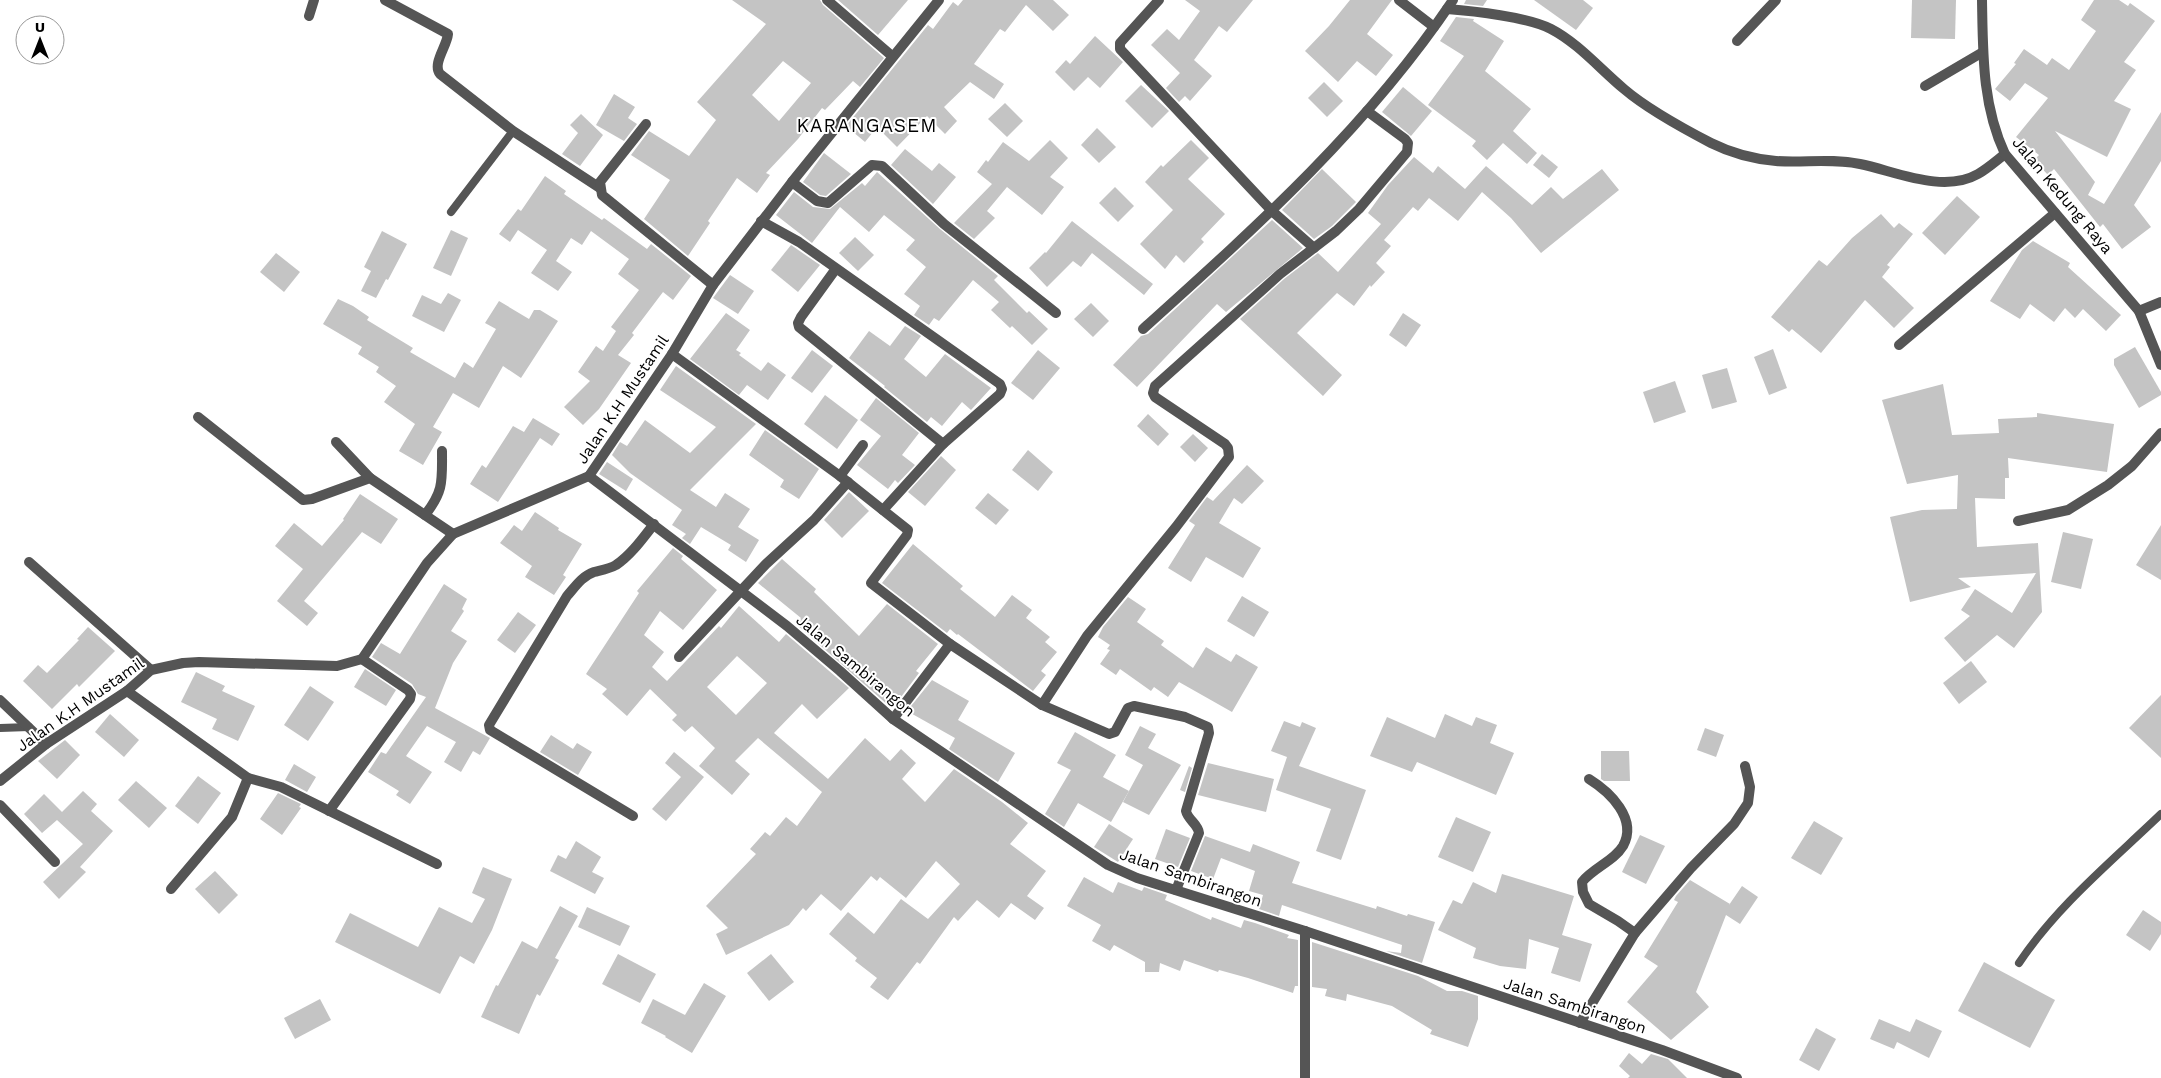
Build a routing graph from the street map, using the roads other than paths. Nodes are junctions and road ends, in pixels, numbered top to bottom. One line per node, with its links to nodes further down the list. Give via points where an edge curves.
1 (314, 0): 10 (street)
2 (385, 0): 18 (street, via 448,34 437,71)
3 (827, 0): 14 (street)
4 (939, 0): 14 (street, Jalan K.H Mustamil)
5 (1159, 0): 22 (street, via 1121,41 1120,49)
6 (1399, 0): 11 (street)
7 (1776, 0): 12 (street)
8 (1982, 0): 13 (street, Jalan Kedung Raya)
9 (1450, 4): 11 (street); 19 (street, via 1550,28 1625,90 1712,143 1751,158 1845,161 1928,182 1943,182 1977,175)
10 (309, 16)
11 (1434, 27): 16 (street)
12 (1737, 41)
13 (1983, 52): 15 (street); 19 (street, Jalan Kedung Raya, via 1989,109)
14 (892, 56): 20 (street, Jalan K.H Mustamil)
15 (1926, 86)
16 (1367, 110): 22 (street, via 1323,161); 26 (street, via 1405,138 1407,152 1359,209)
17 (646, 124): 21 (street, via 600,182)
18 (514, 131): 21 (street); 23 (lane)
19 (2005, 154): 24 (street, Jalan Kedung Raya)
20 (792, 182): 25 (street, Jalan K.H Mustamil); 31 (street, via 817,202 828,203 872,164 882,166 944,224)
21 (600, 188): 28 (street, via 602,194)
22 (1272, 211): 26 (street); 32 (street)
23 (451, 212)
24 (2055, 213): 30 (street, Jalan Kedung Raya); 33 (street)
25 (761, 221): 27 (street, via 799,242); 28 (street, Jalan K.H Mustamil)
26 (1314, 248): 59 (street, via 1280,274 1155,386 1155,397 1225,444 1229,456 1087,636)
27 (835, 270): 39 (street, via 801,317 799,327); 39 (street, via 1002,387 1000,394)
28 (713, 284): 34 (street, Jalan K.H Mustamil)
29 (2161, 302): 30 (street)
30 (2139, 310): 35 (street, Jalan Kedung Raya)
31 (1056, 313)
32 (1143, 329)
33 (1899, 345)
34 (672, 354): 42 (street, Jalan K.H Mustamil); 43 (street)
35 (2161, 365)
36 (198, 417): 44 (street, via 303,500)
37 (2161, 433): 48 (street, via 2132,466 2068,510)
38 (336, 442): 44 (street)
39 (943, 444): 46 (street)
40 (863, 445): 43 (street)
41 (442, 451): 47 (street, via 442,488)
42 (589, 476): 49 (street, Jalan Sambirangon); 50 (street, Jalan K.H Mustamil)
43 (840, 476): 45 (street)
44 (370, 478): 47 (street)
45 (848, 482): 46 (street); 52 (street)
46 (883, 510): 53 (street, via 908,533 871,583)
47 (425, 515): 50 (street)
48 (2018, 521)
49 (654, 524): 52 (street, Jalan Sambirangon); 71 (street, via 617,564 593,572 567,596 489,726 490,730)
50 (453, 534): 55 (street, Jalan K.H Mustamil, via 427,563)
51 (28, 562): 56 (street)
52 (741, 591): 54 (street); 60 (street, Jalan Sambirangon, via 787,626)
53 (950, 644): 59 (street); 60 (street)
54 (679, 657)
55 (362, 659): 56 (street, Jalan K.H Mustamil, via 337,666 183,662); 69 (street, via 408,690 410,699)
56 (151, 670): 57 (street, Jalan K.H Mustamil)
57 (127, 691): 63 (street, Jalan K.H Mustamil); 65 (street)
58 (0, 700): 61 (street)
59 (1042, 705): 75 (street, via 1109,734 1115,732 1128,708 1134,706 1178,715 1208,727 1186,811 1199,833)
60 (893, 719): 75 (street, Jalan Sambirangon, via 1108,864 1137,878)
61 (29, 727): 62 (lane); 63 (street)
62 (0, 728)
63 (46, 744): 67 (street, Jalan K.H Mustamil)
64 (1745, 766): 77 (street, via 1750,788 1748,803 1734,824 1691,868)
65 (248, 778): 69 (street, via 281,787); 74 (street, via 232,817)
66 (1589, 779): 77 (street, via 1618,803 1627,825 1623,846 1590,872 1582,882 1583,892 1589,904)
67 (0, 780)
68 (0, 805): 72 (street)
69 (330, 811): 73 (street)
70 (2161, 814): 78 (lane, via 2062,908)
71 (633, 816)
72 (55, 862)
73 (437, 864)
74 (171, 889)
75 (1176, 890): 76 (street, Jalan Sambirangon)
76 (1305, 931): 79 (street, Jalan Sambirangon); 80 (street)
77 (1635, 934): 79 (street)
78 (2019, 963)
79 (1580, 1023): 81 (street, Jalan Sambirangon)
80 (1305, 1078)
81 (1738, 1078)

